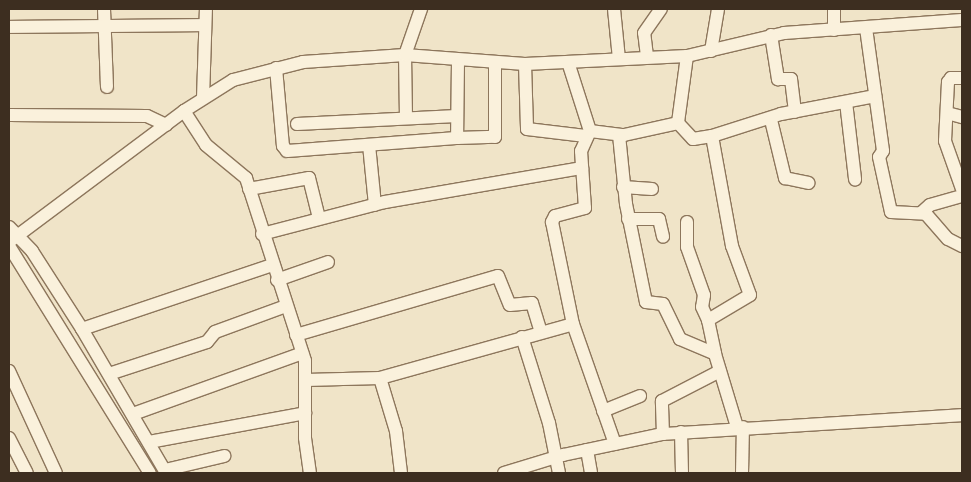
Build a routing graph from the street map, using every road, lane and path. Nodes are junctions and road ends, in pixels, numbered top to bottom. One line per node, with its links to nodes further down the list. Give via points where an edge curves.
1 (104, 9): 9 (street)
2 (206, 9): 10 (street)
3 (421, 9): 16 (street)
4 (614, 9): 19 (street)
5 (661, 9): 17 (street, via 644,33)
6 (718, 9): 15 (street)
7 (834, 9): 13 (street)
8 (962, 20): 12 (street)
9 (105, 26): 10 (street); 11 (street); 26 (street)
10 (205, 26): 28 (street)
11 (9, 27)
12 (866, 28): 13 (street); 27 (street)
13 (834, 30): 14 (street)
14 (771, 35): 15 (street); 31 (street, via 778,79 791,79)
15 (711, 51): 18 (street)
16 (405, 55): 20 (street); 24 (street); 36 (street)
17 (647, 56): 18 (street); 19 (street)
18 (687, 56): 38 (street)
19 (619, 59): 21 (street)
20 (458, 60): 22 (street); 34 (street)
21 (568, 62): 23 (street); 41 (street)
22 (495, 63): 23 (street); 44 (street, via 495,137)
23 (525, 64): 41 (street, via 527,129)
24 (276, 68): 28 (street, via 233,80); 45 (street, via 284,149)
25 (962, 78): 32 (street, via 949,80)
26 (107, 87)
27 (875, 96): 29 (street); 55 (street, via 883,150 879,157 891,212)
28 (203, 98): 30 (street)
29 (846, 102): 31 (street); 47 (street)
30 (184, 111): 40 (street); 50 (street, via 206,145 241,170)
31 (795, 112): 37 (street)
32 (947, 113): 35 (street); 52 (street, via 945,141)
33 (9, 115): 40 (street, via 147,116)
34 (457, 116): 36 (street); 44 (street)
35 (962, 116)
36 (406, 118): 39 (street)
37 (770, 120): 43 (street); 48 (street, via 785,178)
38 (678, 123): 42 (street); 43 (street, via 693,139)
39 (297, 124)
40 (166, 125): 60 (street)
41 (588, 134): 42 (street); 46 (street)
42 (619, 135): 49 (street)
43 (712, 136): 68 (street, via 732,246 750,295)
44 (457, 138): 45 (street)
45 (369, 145): 54 (street)
46 (582, 168): 54 (street, via 497,179); 69 (street, via 585,208 552,219)
47 (855, 179)
48 (808, 183)
49 (623, 187): 51 (street); 57 (street)
50 (249, 189): 56 (street, via 309,178); 59 (street)
51 (652, 189)
52 (962, 189)
53 (962, 196): 55 (street, via 930,204)
54 (375, 205): 56 (street)
55 (921, 213): 63 (street)
56 (319, 218): 59 (street)
57 (628, 219): 61 (street, via 659,219); 75 (street, via 646,302 663,304 675,331 688,345)
58 (687, 222): 68 (street, via 687,247 705,298 702,307)
59 (262, 234): 65 (street)
60 (12, 235): 70 (street)
61 (662, 237)
62 (9, 246): 98 (street, via 121,420)
63 (962, 246)
64 (328, 262): 66 (street)
65 (272, 265): 66 (street); 70 (street)
66 (277, 280): 67 (street)
67 (286, 306): 72 (street); 78 (street, via 215,332 207,342)
68 (708, 320): 75 (street)
69 (573, 324): 71 (street); 82 (street)
70 (82, 330): 78 (street)
71 (541, 332): 72 (street, via 532,303 510,305 498,276); 73 (street)
72 (296, 335): 74 (street)
73 (522, 337): 79 (street); 94 (street)
74 (302, 353): 80 (street); 84 (street)
75 (715, 354): 77 (street)
76 (9, 371): 97 (street)
77 (720, 371): 86 (street); 88 (street, via 662,402)
78 (109, 374): 84 (street)
79 (380, 378): 80 (street); 100 (street, via 396,431)
80 (306, 380): 83 (street)
81 (640, 396): 82 (street)
82 (603, 411): 91 (street)
83 (305, 413): 90 (street); 99 (street)
84 (133, 414): 90 (street)
85 (962, 415): 86 (street)
86 (740, 427): 87 (street); 105 (street)
87 (681, 432): 88 (street); 104 (street)
88 (663, 434): 91 (street)
89 (9, 438): 96 (street)
90 (149, 442): 95 (street)
91 (615, 444): 92 (street)
92 (587, 450): 94 (street); 103 (street)
93 (224, 456): 95 (street)
94 (555, 457): 101 (street); 102 (street)
95 (166, 472)
96 (27, 473)
97 (56, 473)
98 (150, 473)
99 (310, 473)
100 (401, 473)
101 (504, 473)
102 (558, 473)
103 (590, 473)
104 (682, 473)
105 (742, 473)

